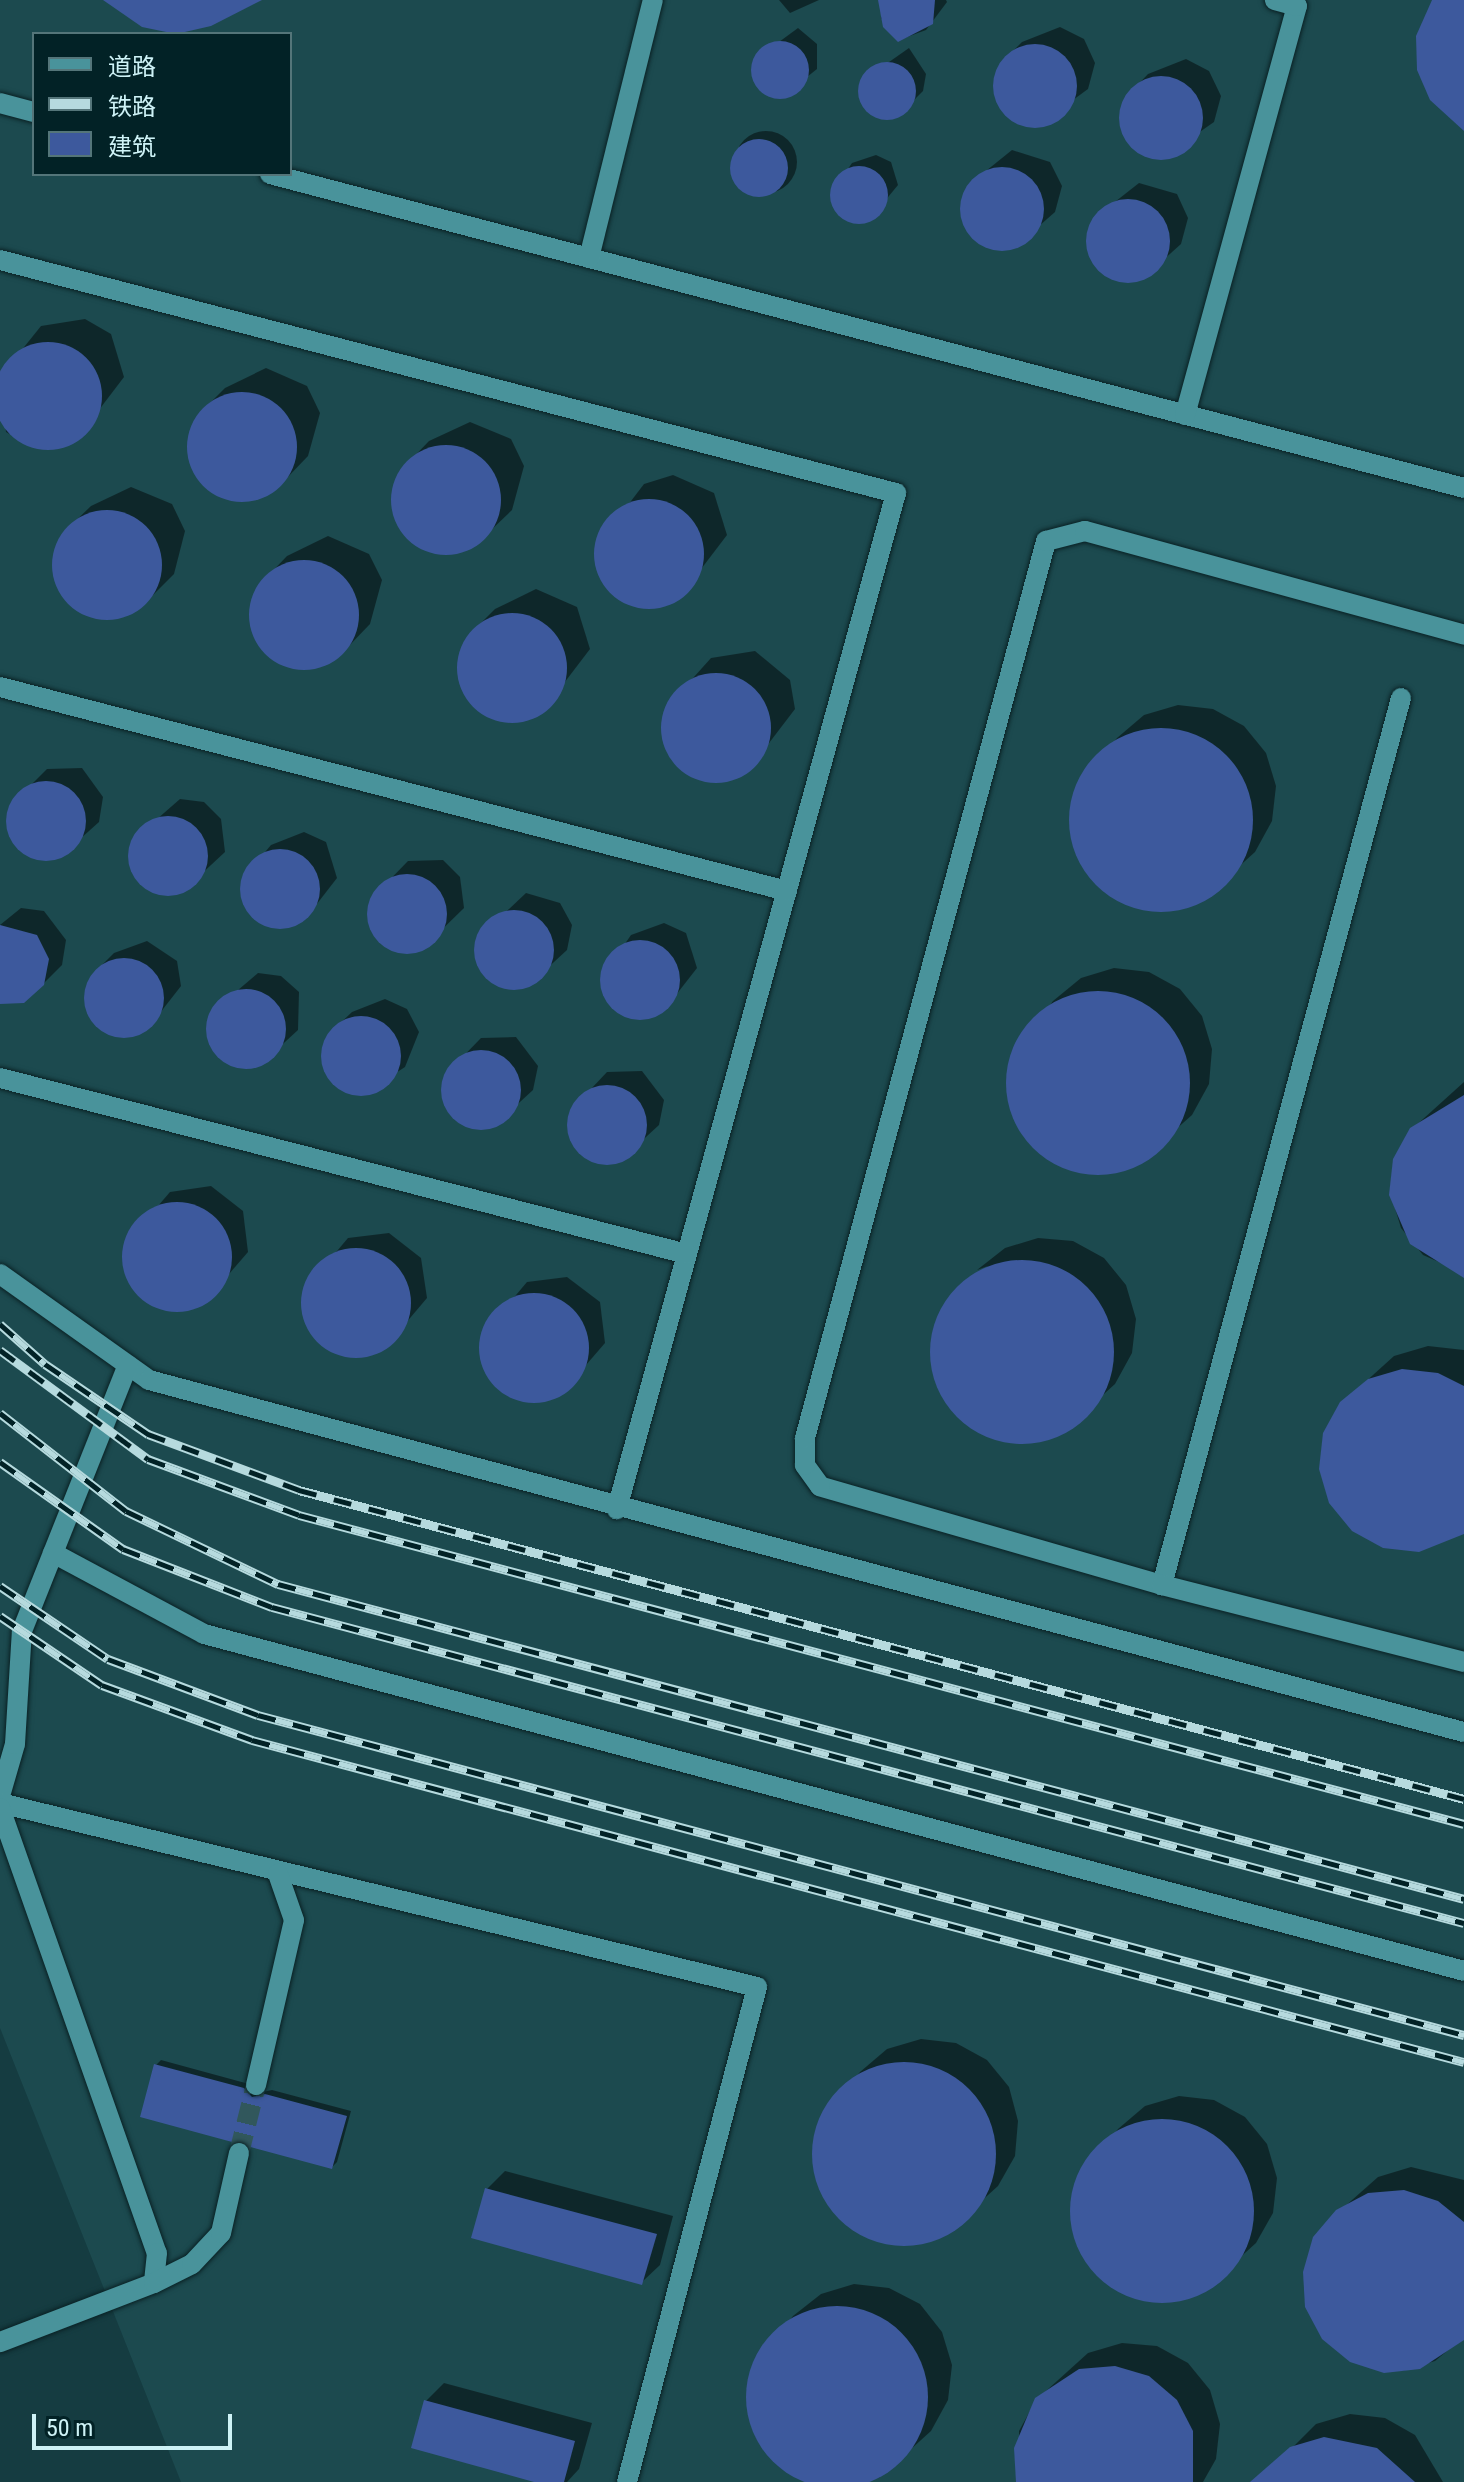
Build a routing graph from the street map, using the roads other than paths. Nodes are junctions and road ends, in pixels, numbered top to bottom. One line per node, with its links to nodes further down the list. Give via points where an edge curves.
1 (653, 0): 6 (street)
2 (1275, 0): 8 (street, via 1297,6)
3 (0, 103): 4 (street)
4 (32, 111)
5 (278, 176): 6 (street)
6 (589, 258): 8 (street)
7 (0, 260): 13 (street, via 896,493)
8 (1185, 415): 9 (street)
9 (1464, 488)
10 (1464, 635): 20 (street, via 1085,531 1057,533 1037,553 803,1451 811,1477 832,1493)
11 (0, 687): 13 (street)
12 (1401, 698): 20 (street)
13 (787, 891): 15 (street)
14 (0, 1078): 15 (street)
15 (687, 1254): 18 (street)
16 (0, 1274): 17 (street)
17 (128, 1365): 18 (street, via 149,1380); 19 (street)
18 (617, 1509): 22 (street)
19 (53, 1553): 23 (street, via 22,1631 15,1744); 26 (street, via 204,1634)
20 (1162, 1585): 21 (street)
21 (1464, 1662)
22 (1464, 1732)
23 (0, 1796)
24 (0, 1806): 25 (street); 29 (street, via 157,2253)
25 (278, 1874): 27 (street, via 294,1920); 31 (street, via 757,1987)
26 (1464, 1971)
27 (256, 2085)
28 (239, 2153): 29 (street, via 221,2233 192,2264)
29 (154, 2283): 30 (street)
30 (0, 2342)
31 (627, 2482)

